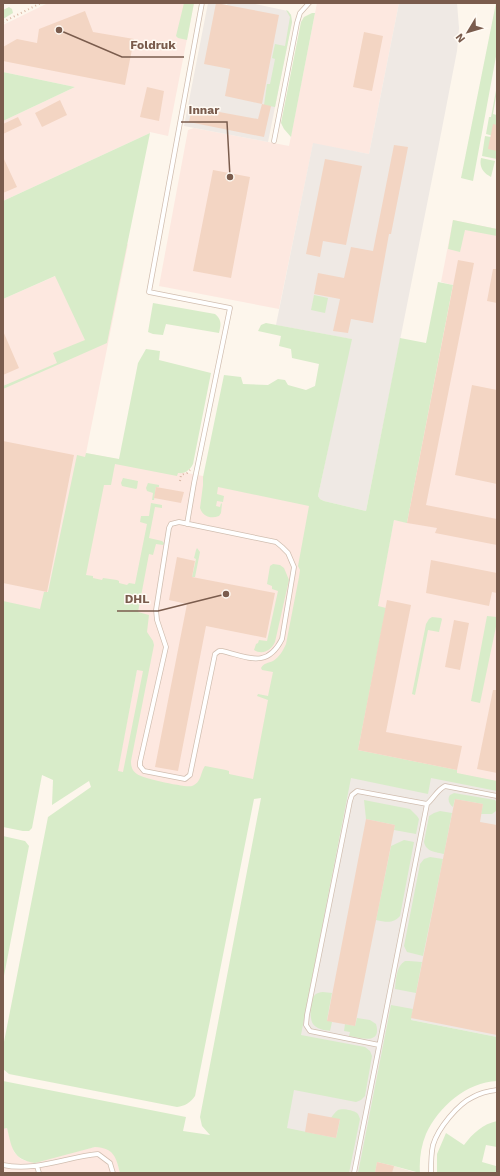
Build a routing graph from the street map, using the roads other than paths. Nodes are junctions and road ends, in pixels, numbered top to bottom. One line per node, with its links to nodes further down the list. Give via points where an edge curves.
1 (202, 3): 4 (lane, via 149,292 230,308)
2 (309, 3): 3 (lane, via 300,13 297,23)
3 (274, 141)
4 (187, 524): 4 (lane, via 276,542 288,553 294,572 282,639 273,653 258,660 222,651 215,654 190,774 182,779 144,771 140,762 166,647 156,610 169,528 174,522)
5 (497, 796): 6 (lane, via 445,786 437,791)
6 (427, 804): 7 (lane); 7 (lane, via 358,791 352,795 307,1015 306,1025 310,1031)
7 (379, 1045): 13 (lane)
8 (497, 1090): 14 (lane, via 472,1097 451,1115 434,1143)
9 (3, 1165): 10 (lane)
10 (37, 1166): 11 (lane); 12 (lane, via 98,1154 110,1163)
11 (39, 1173)
12 (113, 1173)
13 (354, 1173)
14 (431, 1173)

